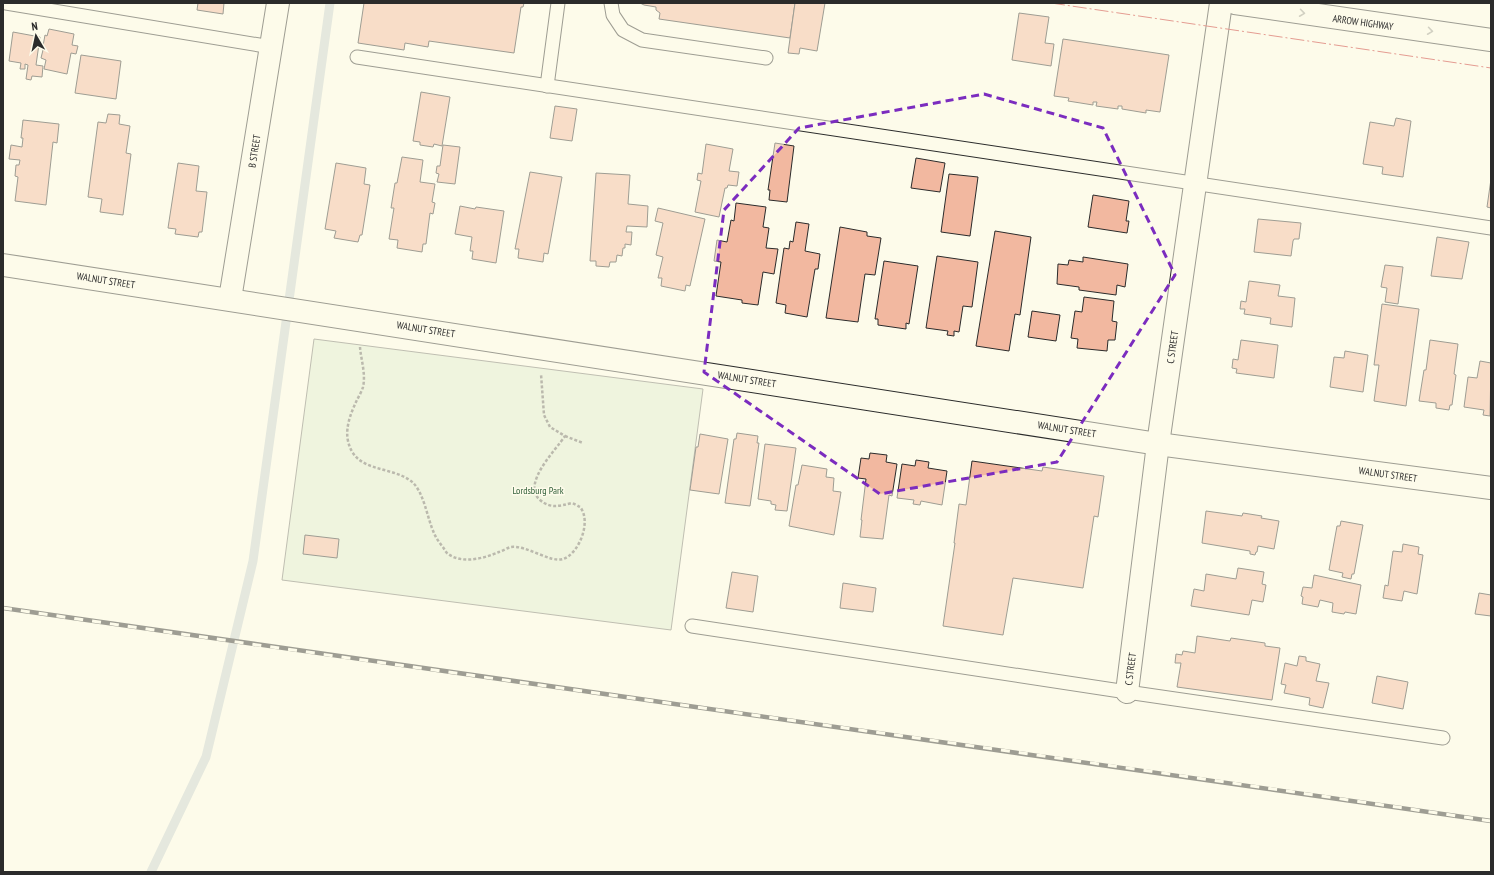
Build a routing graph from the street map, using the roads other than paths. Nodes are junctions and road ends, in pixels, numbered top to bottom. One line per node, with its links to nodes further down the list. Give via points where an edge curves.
1 (6, 3): 8 (lane)
2 (278, 3): 8 (street, B STREET)
3 (558, 3): 11 (lane)
4 (611, 3): 10 (lane, via 613,15 623,30 642,40)
5 (1221, 3): 12 (street, C STREET)
6 (1235, 3): 7 (street, ARROW HIGHWAY, one-way to 7)
7 (1491, 40)
8 (271, 47): 15 (street, B STREET)
9 (357, 57): 11 (lane)
10 (766, 58)
11 (547, 86): 12 (lane)
12 (1195, 184): 13 (lane); 16 (street, C STREET)
13 (1491, 228)
14 (3, 265): 15 (street, WALNUT STREET)
15 (230, 299): 16 (street, WALNUT STREET)
16 (1158, 444): 17 (street, WALNUT STREET); 19 (street, C STREET)
17 (1491, 488)
18 (692, 626): 19 (lane)
19 (1127, 692): 20 (lane)
20 (1443, 738)

